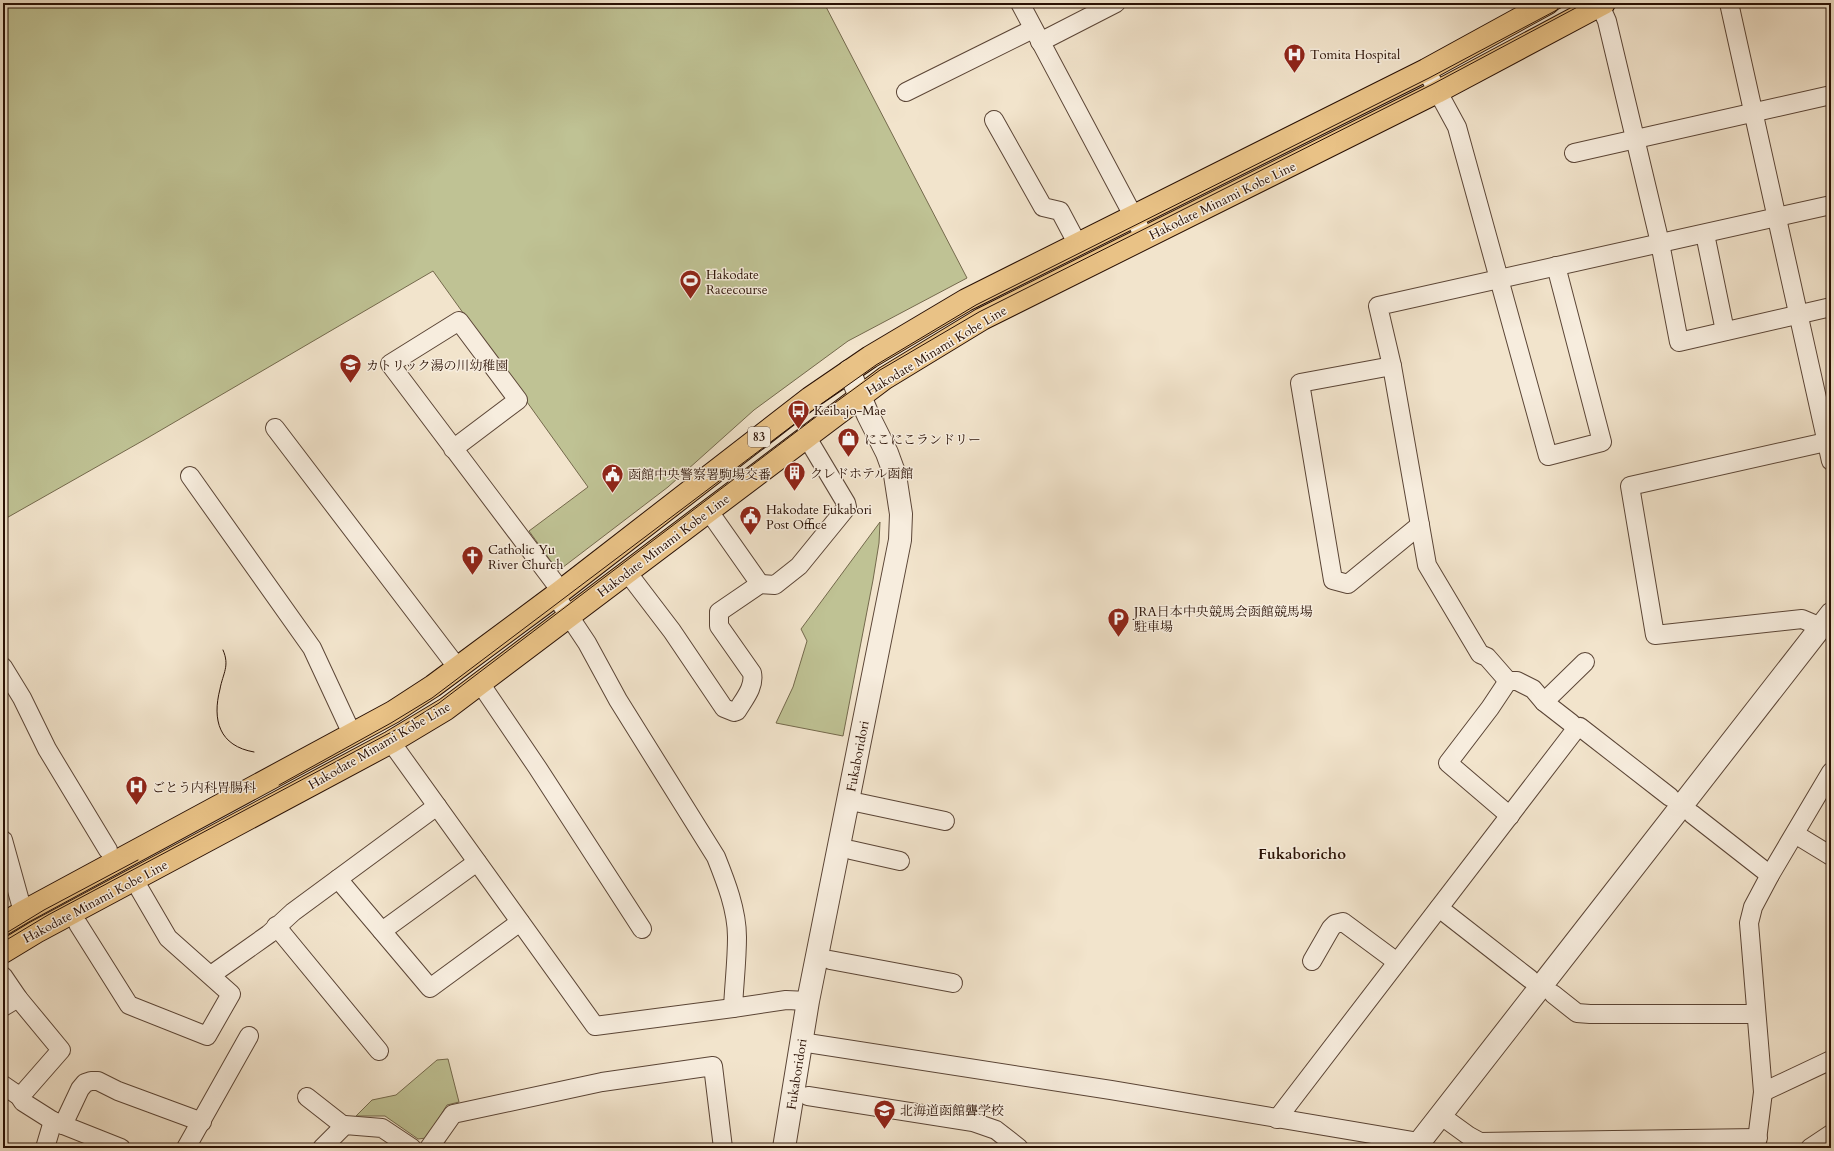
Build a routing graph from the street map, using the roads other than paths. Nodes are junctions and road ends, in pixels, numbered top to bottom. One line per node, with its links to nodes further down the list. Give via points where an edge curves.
1 (1020, 3): 6 (street)
2 (1116, 3): 6 (street)
3 (1548, 3): 7 (main road, Hakodate Minami Kobe Line / 83)
4 (1729, 3): 11 (street)
5 (1602, 4): 9 (main road, Hakodate Minami Kobe Line / 83); 13 (street)
6 (1037, 35): 8 (street); 16 (street)
7 (1426, 70): 9 (street); 16 (main road, Hakodate Minami Kobe Line / 83)
8 (906, 92)
9 (1437, 92): 19 (main road, Hakodate Minami Kobe Line / 83); 23 (street, via 1457,127)
10 (1831, 95): 11 (street)
11 (1753, 112): 13 (street); 17 (street)
12 (994, 120): 20 (street, via 1043,207 1060,211)
13 (1634, 139): 14 (street); 21 (street)
14 (1574, 153)
15 (1831, 205): 17 (street)
16 (1133, 216): 19 (street); 20 (main road, Hakodate Minami Kobe Line / 83)
17 (1777, 217): 18 (street); 25 (street)
18 (1705, 234): 21 (street); 26 (street)
19 (1145, 238): 29 (main road, Hakodate Minami Kobe Line / 83, via 982,319)
20 (1077, 243): 28 (main road, Hakodate Minami Kobe Line / 83, via 966,300)
21 (1660, 244): 22 (street); 26 (street, via 1679,342)
22 (1556, 266): 23 (street); 23 (street, via 1602,442 1548,456)
23 (1499, 279): 27 (street, via 1378,306)
24 (1831, 307): 25 (street)
25 (1798, 315): 26 (street); 32 (street)
26 (1725, 331)
27 (1392, 366): 37 (street); 37 (street, via 1300,383 1333,580 1348,584)
28 (849, 371): 29 (street, Fukaboridori); 40 (main road, Hakodate Minami Kobe Line / 83, via 810,398)
29 (860, 396): 31 (main road, Hakodate Minami Kobe Line / 83); 86 (street, Fukaboridori, via 895,475 900,540)
30 (275, 428): 45 (street)
31 (806, 436): 36 (main road, Hakodate Minami Kobe Line / 83); 39 (street, via 847,507 799,566 775,585)
32 (1826, 442): 34 (street); 42 (street, via 1630,486 1655,635 1802,619)
33 (454, 449): 33 (street, via 518,400 459,321 390,364); 40 (street)
34 (1831, 461)
35 (190, 476): 50 (street, via 312,648)
36 (708, 510): 38 (main road, Hakodate Minami Kobe Line / 83); 39 (street)
37 (1420, 525): 46 (street, via 1427,565 1480,654 1487,657)
38 (627, 572): 39 (street, via 672,631 724,708 734,712 753,682 752,673 719,626 719,612); 41 (main road, Hakodate Minami Kobe Line / 83)
39 (760, 584)
40 (558, 593): 41 (street); 45 (main road, Hakodate Minami Kobe Line / 83)
41 (568, 616): 47 (main road, Hakodate Minami Kobe Line / 83); 88 (street, via 587,643 618,700 716,857 736,923)
42 (1826, 620): 99 (street)
43 (1585, 662): 48 (street)
44 (3, 667): 61 (street)
45 (457, 668): 50 (main road, Hakodate Minami Kobe Line / 83, via 393,712)
46 (1508, 681): 48 (street, via 1517,681 1533,689); 57 (street, via 1448,763)
47 (480, 683): 51 (main road, Hakodate Minami Kobe Line / 83, via 446,709); 75 (street, via 538,767)
48 (1544, 702): 49 (street, via 1571,722)
49 (1576, 729): 53 (street, via 1580,727); 57 (street)
50 (352, 734): 70 (main road, Hakodate Minami Kobe Line / 83)
51 (391, 742): 55 (street); 77 (main road, Hakodate Minami Kobe Line / 83)
52 (1831, 772): 59 (street)
53 (1670, 797)
54 (860, 803): 58 (street)
55 (437, 806): 65 (street); 67 (street)
56 (1692, 814): 66 (street)
57 (1510, 816): 69 (street)
58 (945, 821)
59 (1795, 834): 63 (street); 66 (street)
60 (3, 840): 70 (street)
61 (108, 850)
62 (851, 850): 64 (street)
63 (1831, 856)
64 (900, 861)
65 (477, 862): 71 (street); 76 (street)
66 (1770, 875): 95 (street, via 1753,907 1749,923)
67 (338, 879): 74 (street); 76 (street)
68 (140, 890): 81 (street, via 168,938)
69 (1438, 908): 80 (street); 83 (street)
70 (22, 912): 72 (main road, Hakodate Minami Kobe Line / 83)
71 (520, 922): 76 (street, via 430,988); 88 (street, via 595,1026)
72 (3, 924)
73 (78, 924): 81 (street, via 129,1005 207,1036 231,994)
74 (276, 926): 81 (street, via 269,934); 92 (street)
75 (642, 929)
76 (382, 931)
77 (4, 950)
78 (830, 960): 84 (street)
79 (1312, 961): 80 (street, via 1330,928 1343,922)
80 (1397, 962): 100 (street)
81 (211, 975)
82 (3, 976): 87 (street)
83 (1530, 979)
84 (953, 983)
85 (1553, 994): 89 (street, via 1578,1013)
86 (808, 1001): 88 (street, via 786,1000); 91 (street, Fukaboridori)
87 (10, 1002): 96 (street, via 61,1050)
88 (733, 1008)
89 (1748, 1014)
90 (249, 1036): 101 (street)
91 (801, 1042): 100 (street, via 1112,1090); 114 (street, Fukaboridori)
92 (379, 1051)
93 (1831, 1060): 95 (street)
94 (3, 1085): 96 (street)
95 (1763, 1092): 104 (street)
96 (19, 1096): 102 (street, via 23,1102)
97 (808, 1096): 115 (street, via 973,1122 996,1130)
98 (307, 1097): 103 (street)
99 (1440, 1115): 105 (street); 106 (street)
100 (1277, 1119): 105 (street)
101 (202, 1122): 102 (street, via 98,1081 92,1081 85,1083 80,1089); 109 (street)
102 (58, 1123): 107 (street); 108 (street)
103 (344, 1126): 110 (street); 111 (street, via 382,1128)
104 (1757, 1143): 106 (street)
105 (1417, 1145)
106 (1480, 1145)
107 (44, 1148)
108 (121, 1148)
109 (186, 1148)
110 (322, 1148)
111 (412, 1148)
112 (429, 1148): 113 (street, via 453,1114 602,1082 713,1066)
113 (723, 1148)
114 (784, 1148)
115 (1019, 1148)

